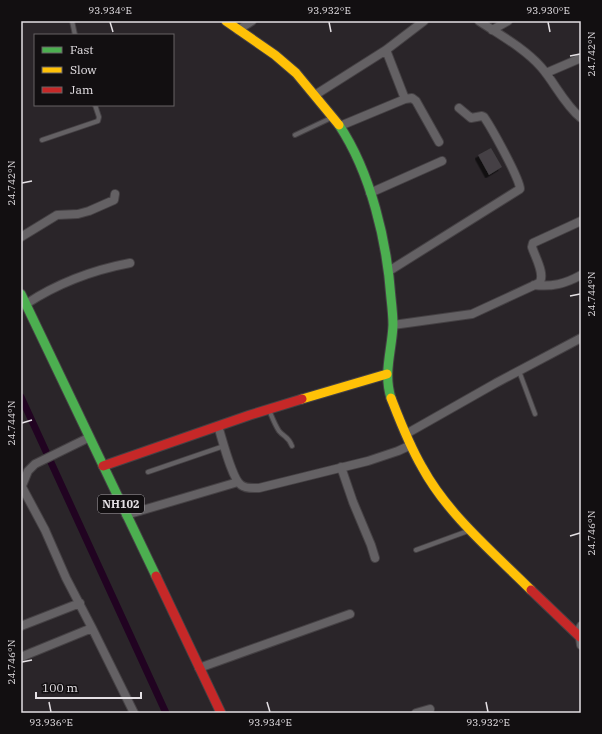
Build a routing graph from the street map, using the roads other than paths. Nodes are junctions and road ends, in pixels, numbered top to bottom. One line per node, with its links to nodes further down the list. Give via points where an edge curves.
1 (72, 21): 9 (lane)
2 (226, 21): 7 (main road)
3 (252, 21): 7 (street)
4 (424, 21): 10 (street)
5 (479, 21): 8 (street)
6 (508, 21): 8 (street)
7 (238, 30): 13 (main road, via 289,67)
8 (492, 30): 12 (street, via 534,60)
9 (75, 34)
10 (386, 50): 13 (street); 14 (street)
11 (581, 58): 12 (street)
12 (546, 73): 18 (street)
13 (315, 95): 17 (main road)
14 (405, 99): 19 (street); 22 (street, via 412,98 416,101)
15 (95, 106): 21 (lane, via 98,121)
16 (459, 108): 29 (street, via 472,118 484,117 520,184 520,189)
17 (334, 117): 19 (main road); 20 (lane)
18 (581, 118)
19 (340, 126): 24 (main road, via 358,160)
20 (295, 135)
21 (42, 140)
22 (439, 142)
23 (442, 161): 24 (street)
24 (370, 192): 29 (main road, via 381,228)
25 (115, 194): 27 (street, via 112,202 78,214 57,215)
26 (581, 221): 31 (street, via 533,243 532,247 542,275 541,281)
27 (21, 237)
28 (130, 263): 33 (street, via 80,276)
29 (389, 271): 34 (main road)
30 (581, 275): 31 (street, via 552,286)
31 (534, 285): 34 (street, via 472,314)
32 (21, 294): 33 (main road, NH102)
33 (26, 304): 42 (main road, NH102)
34 (393, 325): 37 (main road)
35 (581, 338): 36 (street)
36 (518, 371): 39 (lane); 41 (street)
37 (387, 374): 38 (main road); 41 (main road, via 392,402)
38 (269, 409): 40 (main road); 45 (lane, via 280,433 287,437)
39 (535, 414)
40 (218, 426): 44 (street); 46 (main road)
41 (406, 434): 43 (main road)
42 (88, 438): 46 (main road, NH102); 51 (street, via 35,464 28,470)
43 (411, 445): 47 (street, via 384,456); 53 (main road, via 433,485)
44 (225, 446): 48 (lane); 50 (street)
45 (292, 446)
46 (103, 466): 52 (main road, NH102)
47 (341, 467): 50 (street, via 259,488 247,488); 55 (street)
48 (148, 472)
49 (21, 473): 51 (street)
50 (238, 482): 52 (street)
51 (23, 485): 56 (street)
52 (126, 515): 63 (main road, NH102)
53 (470, 530): 54 (lane); 61 (main road)
54 (416, 550)
55 (375, 558)
56 (80, 603): 58 (street); 60 (street)
57 (350, 614): 63 (street)
58 (21, 626)
59 (581, 626): 61 (street)
60 (92, 628): 62 (street); 65 (street)
61 (580, 641)
62 (21, 657)
63 (199, 668): 66 (main road, NH102)
64 (430, 709): 67 (street)
65 (134, 713)
66 (221, 713)
67 (416, 713)

